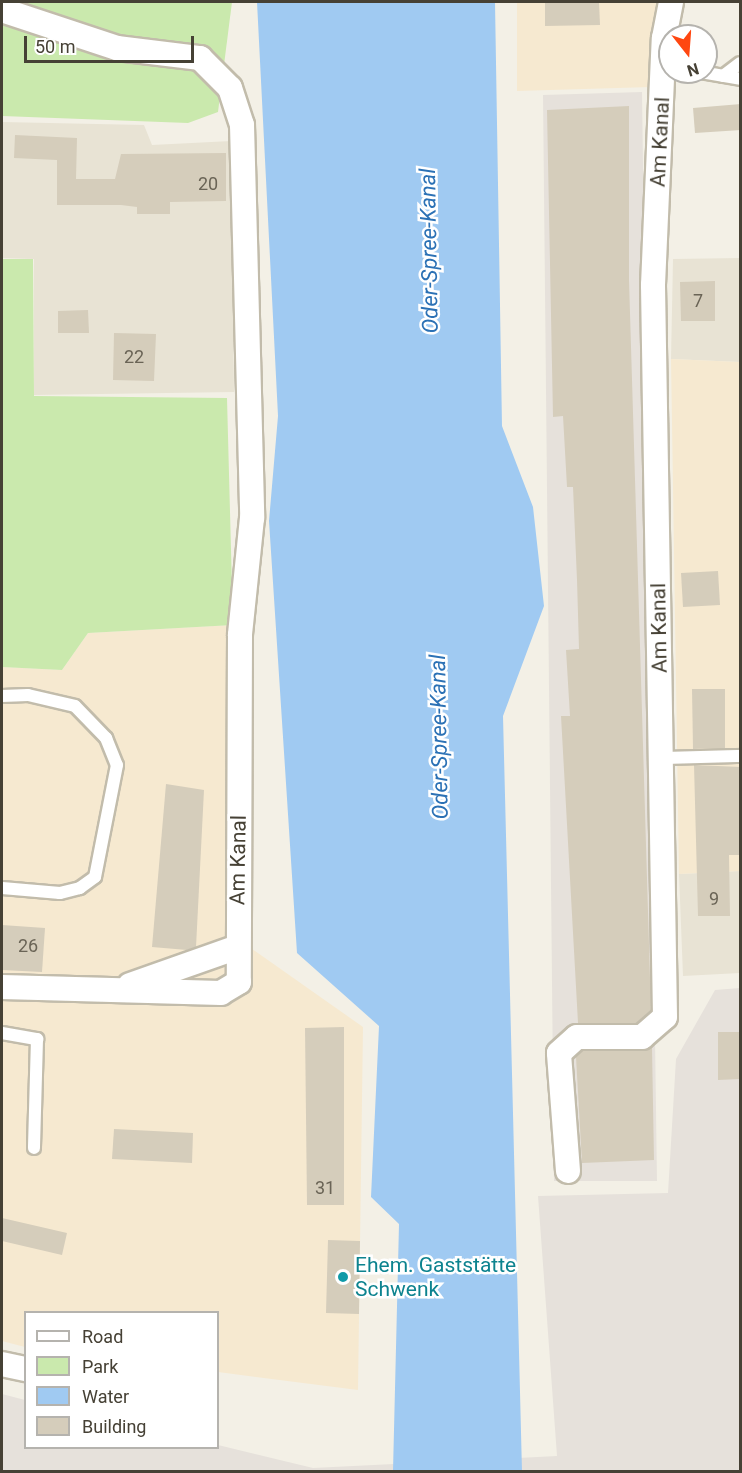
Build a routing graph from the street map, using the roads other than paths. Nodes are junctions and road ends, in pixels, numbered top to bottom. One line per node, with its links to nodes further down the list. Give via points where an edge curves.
1 (670, 2): 3 (street, Am Kanal)
2 (2, 10): 13 (street, Am Kanal, via 117,48 200,58 230,88 242,125 252,518 240,635)
3 (669, 24)
4 (741, 63): 6 (lane)
5 (718, 75): 6 (lane)
6 (723, 76): 7 (lane)
7 (741, 79)
8 (666, 84): 11 (street, Am Kanal, via 653,285)
9 (2, 696): 12 (lane, via 28,695 75,706 106,738 117,765 95,877 80,888 60,893)
10 (741, 756): 11 (lane)
11 (661, 758): 18 (street, Am Kanal, via 665,1017 642,1037 577,1037 559,1053)
12 (2, 888)
13 (237, 947): 15 (street, Am Kanal); 15 (street, Am Kanal, via 239,982 221,993)
14 (2, 987): 15 (street, Am Kanal)
15 (117, 990)
16 (2, 1034): 17 (lane, via 37,1039)
17 (34, 1148)
18 (568, 1171)
19 (2, 1364): 20 (street)
20 (24, 1369)

